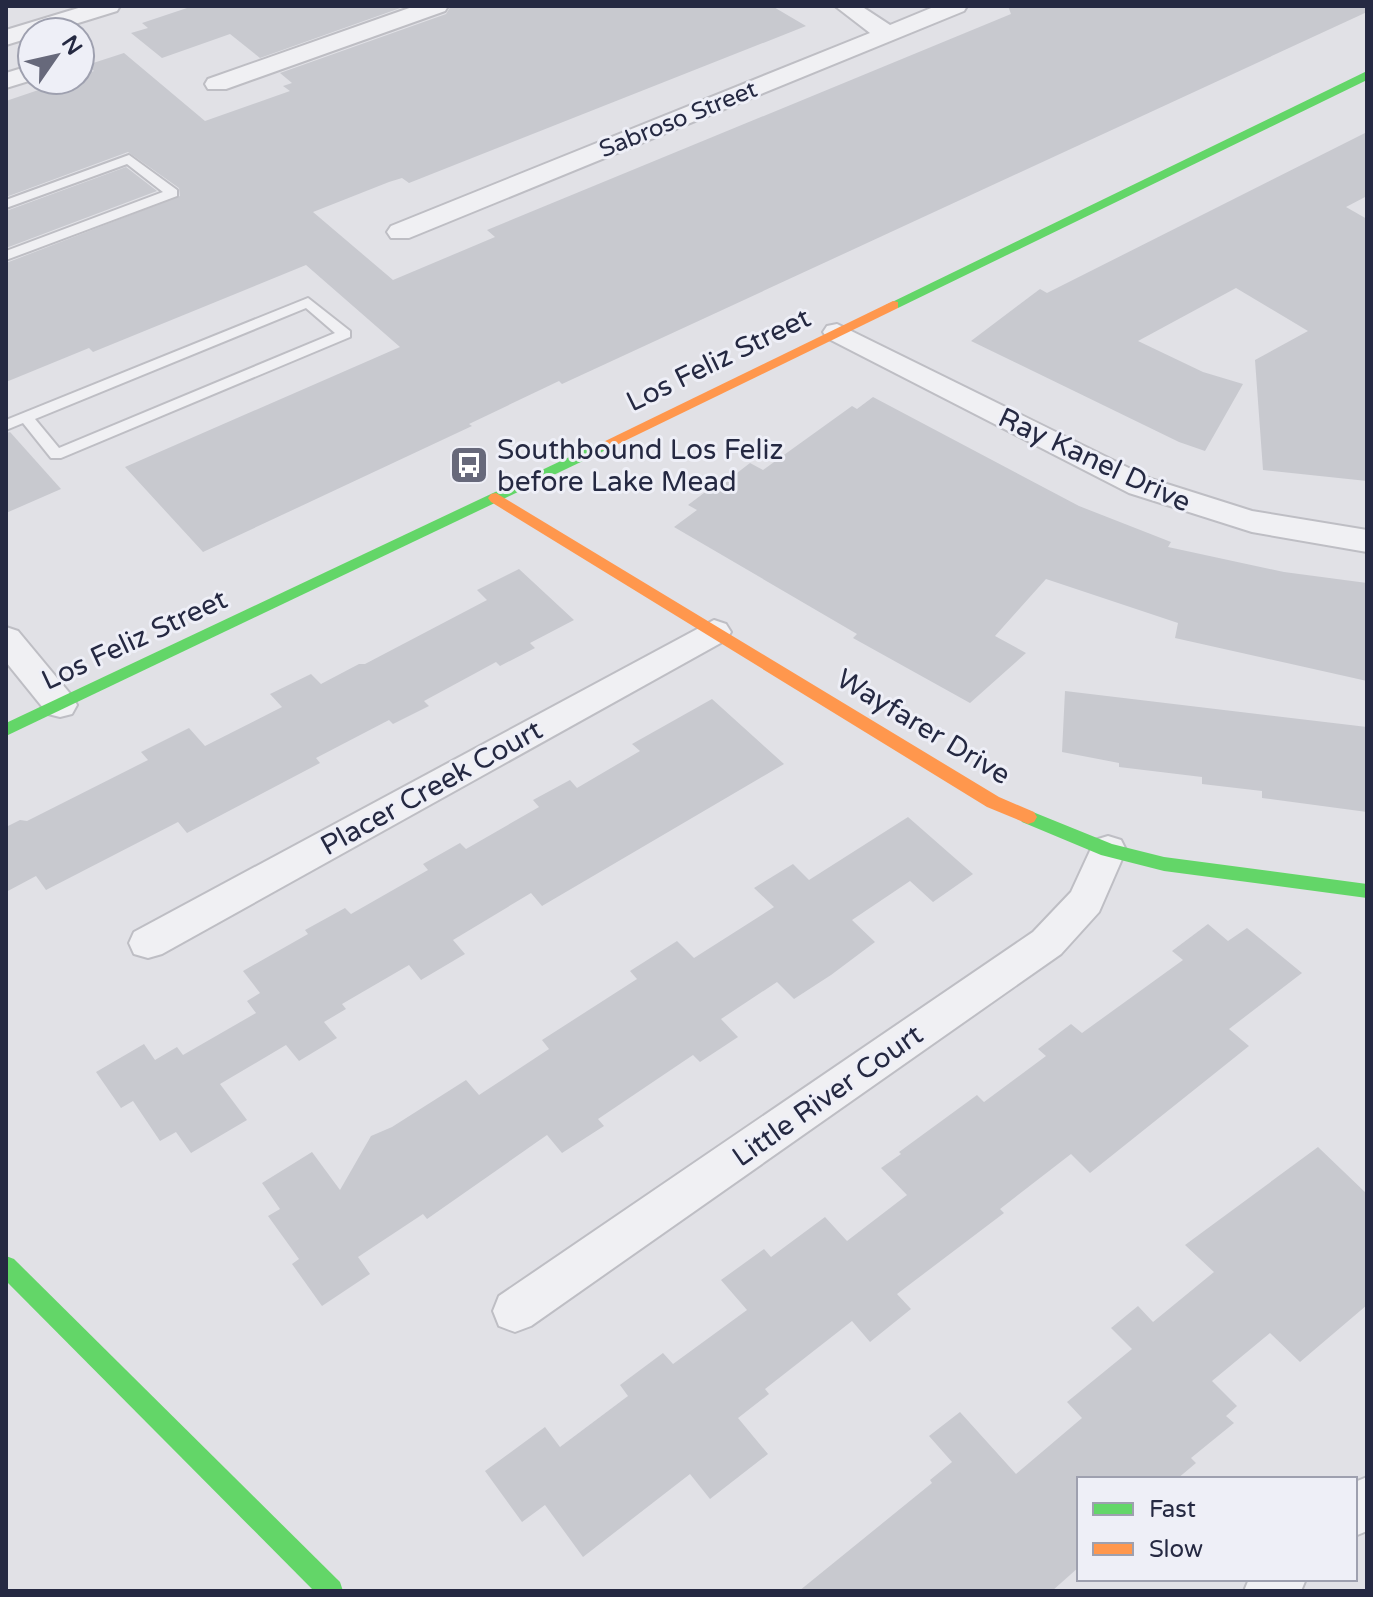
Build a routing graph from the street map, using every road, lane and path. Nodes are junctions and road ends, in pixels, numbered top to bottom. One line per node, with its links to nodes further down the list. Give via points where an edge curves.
1 (109, 6): 6 (street)
2 (437, 6): 10 (street)
3 (846, 6): 7 (street)
4 (956, 6): 7 (street, Sabroso Street)
5 (6, 8): 8 (street)
6 (77, 16)
7 (888, 34): 12 (street, Sabroso Street)
8 (16, 35)
9 (1367, 75): 14 (street, Los Feliz Street)
10 (217, 84)
11 (6, 204): 13 (lane, via 129,159 172,193)
12 (400, 232)
13 (6, 256)
14 (837, 332): 17 (street, Los Feliz Street); 18 (street, Ray Kanel Drive, via 1190,506)
15 (26, 417): 15 (lane, via 308,302 345,334 56,455); 16 (lane)
16 (6, 425)
17 (496, 498): 19 (street, Wayfarer Drive); 21 (street, Los Feliz Street)
18 (1367, 541)
19 (714, 632): 23 (street, Wayfarer Drive, via 993,802); 25 (street, Placer Creek Court)
20 (6, 639): 21 (street)
21 (60, 705): 22 (street, Los Feliz Street)
22 (6, 730)
23 (1108, 850): 24 (street, Wayfarer Drive, via 1164,864); 27 (street, Little River Court, via 1086,901 1047,943)
24 (1367, 891)
25 (148, 943)
26 (6, 1266): 28 (street)
27 (515, 1311)
28 (331, 1591)

